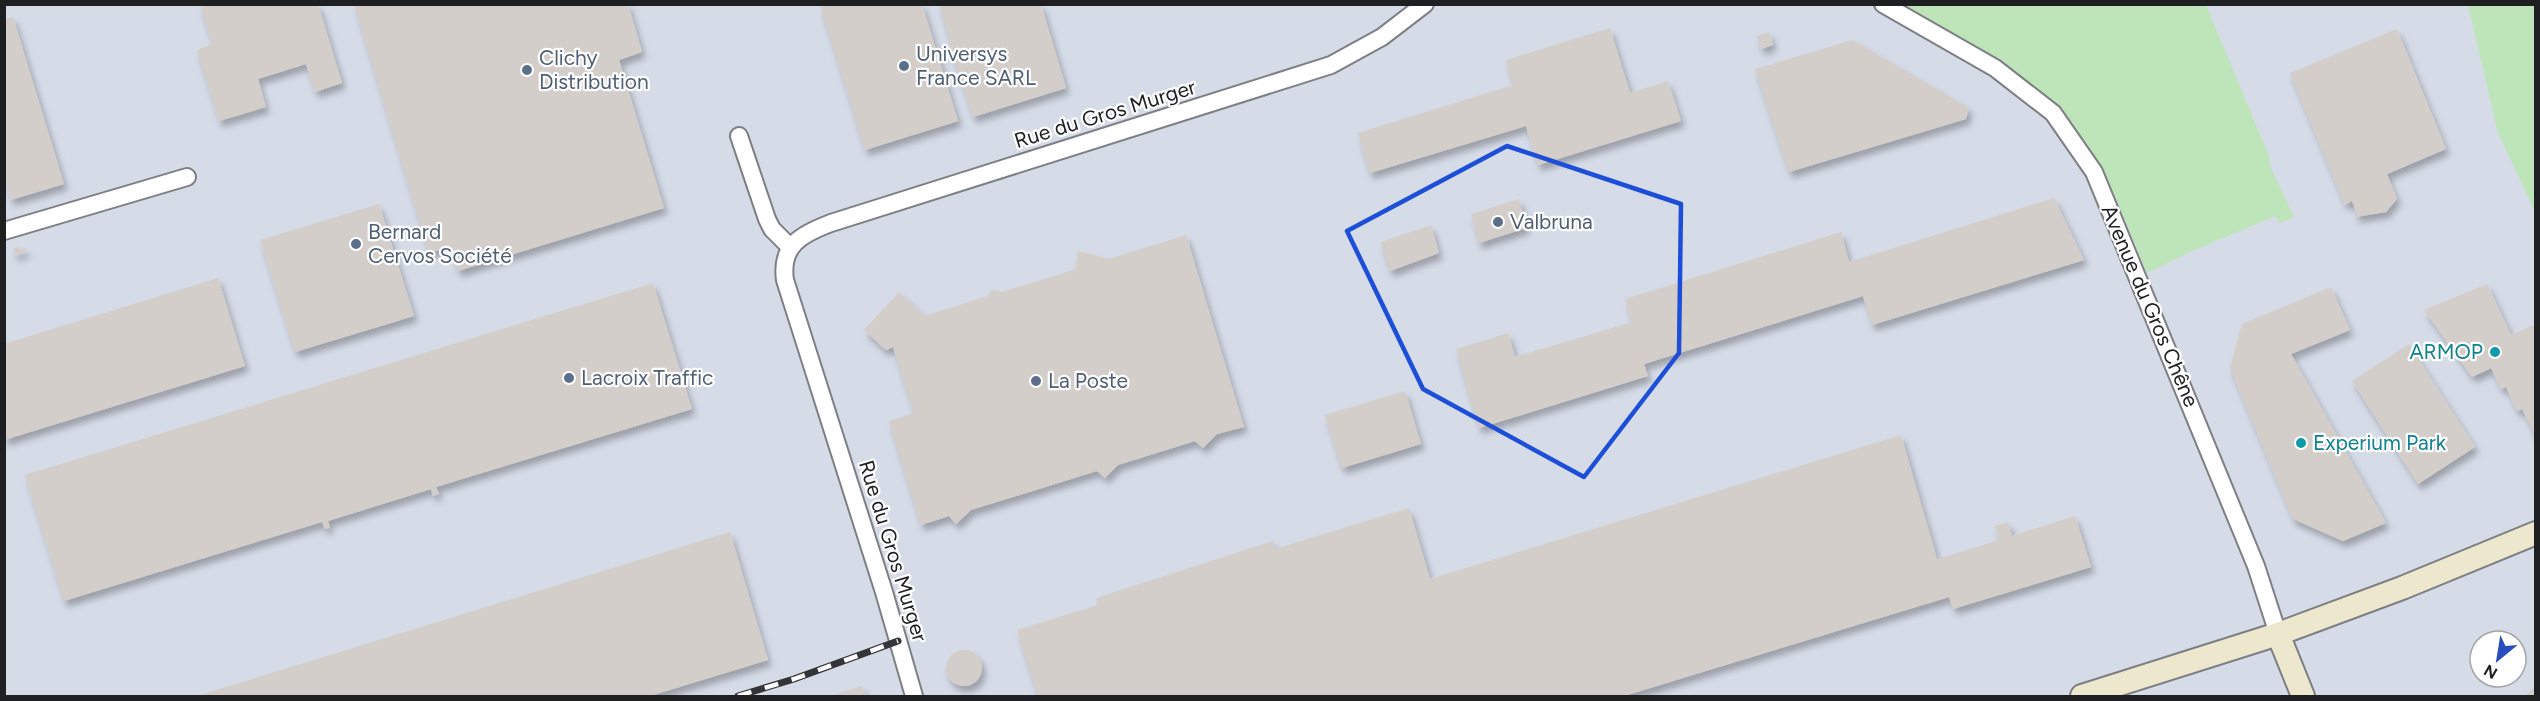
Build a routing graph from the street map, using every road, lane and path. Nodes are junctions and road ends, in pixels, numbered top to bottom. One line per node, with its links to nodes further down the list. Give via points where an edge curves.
1 (1425, 4): 6 (street, Rue du Gros Murger, via 1382,38 1331,66 831,224 808,233)
2 (1883, 4): 8 (street, Avenue du Gros Chêne, via 1995,68 2020,87 2052,113 2094,172 2243,535)
3 (739, 136): 6 (street, via 767,219)
4 (187, 177): 5 (street)
5 (4, 231)
6 (790, 248): 9 (street, Rue du Gros Murger, via 783,266 785,280)
7 (2535, 533): 8 (street)
8 (2278, 634): 10 (street); 11 (street, Avenue du Gros Chêne)
9 (914, 696)
10 (2082, 696)
11 (2303, 696)

